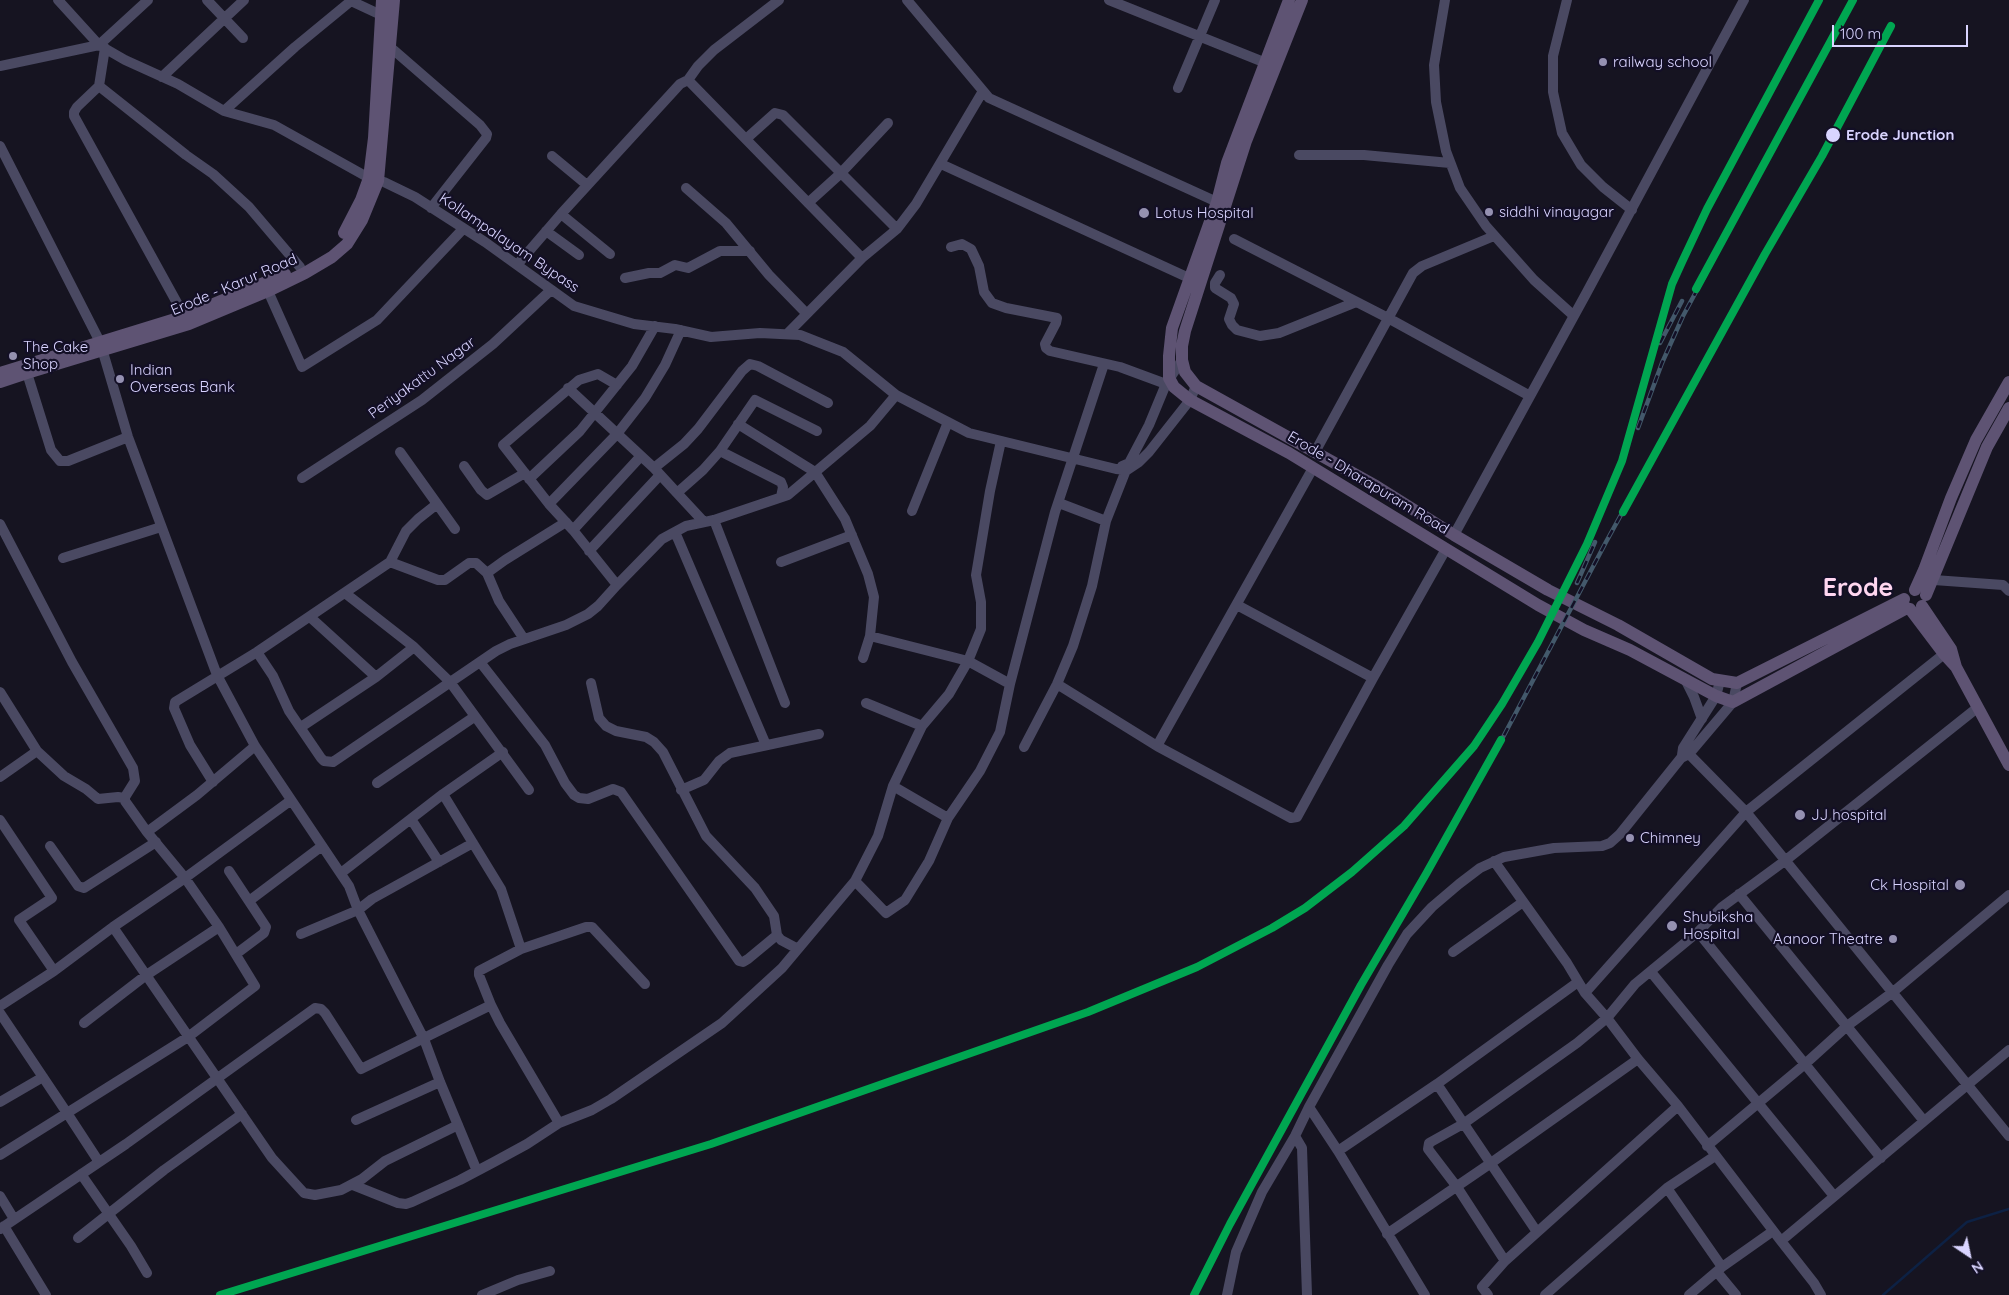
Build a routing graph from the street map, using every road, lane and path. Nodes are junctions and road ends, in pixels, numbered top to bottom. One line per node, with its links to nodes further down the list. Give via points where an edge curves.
1 (58, 0): 20 (street, Kollampalayam Bypass)
2 (148, 0): 20 (street)
3 (207, 0): 17 (street)
4 (244, 0): 17 (street)
5 (382, 0): 16 (main road, Erode - Karur Road)
6 (394, 0): 21 (main road, Erode - Karur Road)
7 (779, 0): 25 (street, via 714,50)
8 (907, 0): 28 (street)
9 (1109, 0): 18 (street)
10 (1215, 0): 18 (street)
11 (1290, 0): 22 (main road)
12 (1302, 0): 72 (main road, via 1246,142 1185,331)
13 (1445, 0): 35 (street, via 1434,65 1436,102)
14 (1567, 0): 44 (street, via 1553,56 1553,92 1562,133 1581,165)
15 (1744, 0): 44 (street)
16 (381, 16): 29 (street, via 351,1); 38 (main road, Erode - Karur Road)
17 (224, 19): 19 (street); 24 (street)
18 (1200, 37): 22 (street); 27 (street)
19 (243, 38)
20 (102, 46): 23 (street); 24 (street, Kollampalayam Bypass); 26 (street)
21 (389, 46): 38 (main road, Erode - Karur Road, via 383,137); 43 (street, via 487,134)
22 (1266, 63): 42 (main road, via 1227,163)
23 (0, 66)
24 (162, 77): 29 (street, Kollampalayam Bypass)
25 (688, 80): 31 (street); 39 (street, via 680,84)
26 (99, 86): 57 (street, via 213,174 249,207); 67 (street, via 77,107 74,116)
27 (1178, 88)
28 (983, 91): 36 (street); 42 (street, via 989,98)
29 (224, 111): 38 (street, Kollampalayam Bypass, via 274,125)
30 (888, 123): 37 (street)
31 (746, 139): 37 (street, via 778,112); 41 (street)
32 (0, 146): 71 (street)
33 (1299, 154): 35 (street, via 1364,155)
34 (552, 156): 39 (street)
35 (1450, 163): 49 (street, via 1460,188)
36 (940, 164): 47 (street); 60 (street)
37 (840, 174): 41 (street); 47 (street)
38 (374, 179): 43 (street, Kollampalayam Bypass, via 415,197); 57 (main road, Erode - Karur Road, via 342,237); 62 (main road, Erode - Karur Road, via 362,220 347,244 332,257)
39 (588, 185): 45 (street)
40 (686, 188): 52 (street, via 726,223)
41 (808, 202): 55 (street)
42 (1217, 202): 60 (main road)
43 (430, 208): 46 (street, Kollampalayam Bypass)
44 (1632, 210): 65 (street)
45 (561, 214): 48 (street); 53 (street)
46 (463, 229): 56 (street, Kollampalayam Bypass); 62 (street, via 377,320 302,367)
47 (897, 229): 55 (street)
48 (546, 231): 54 (street); 56 (street)
49 (1494, 236): 65 (street, via 1534,280); 66 (street, via 1418,270 1408,281)
50 (1234, 239): 63 (street)
51 (951, 247): 73 (street, via 962,244 971,249 979,266 984,292 992,303 1057,318 1045,344 1047,350)
52 (750, 251): 59 (street, via 720,250 688,268 675,265 660,273); 64 (street)
53 (610, 254)
54 (579, 255)
55 (862, 258): 64 (street)
56 (517, 265): 61 (street, Kollampalayam Bypass)
57 (300, 267): 67 (main road, Erode - Karur Road)
58 (1220, 275): 63 (street, via 1215,288 1234,304 1229,319 1232,325 1237,330 1260,336 1279,333)
59 (625, 278)
60 (1189, 278): 76 (main road, via 1172,328)
61 (551, 290): 68 (street, Kollampalayam Bypass, via 574,306 634,324); 107 (street, Periyakattu Nagar, via 493,344 422,400)
62 (268, 292): 67 (main road, Erode - Karur Road)
63 (1356, 302): 66 (street)
64 (806, 313): 70 (street)
65 (1574, 316): 83 (street)
66 (1388, 318): 83 (street); 98 (street)
67 (187, 320): 71 (main road, Erode - Karur Road)
68 (655, 326): 69 (street, Kollampalayam Bypass); 79 (street, via 632,366)
69 (681, 330): 70 (street, Kollampalayam Bypass, via 711,337); 91 (street, via 645,398)
70 (787, 334): 82 (street, Kollampalayam Bypass, via 800,335 843,352)
71 (101, 347): 74 (main road, Erode - Karur Road); 75 (main road, Erode - Karur Road); 93 (street)
72 (1182, 360): 76 (street); 80 (main road, Erode - Dharapuram Road, via 1185,372)
73 (1104, 364): 76 (street); 100 (street)
74 (0, 373)
75 (27, 373): 77 (main road, Erode - Karur Road); 93 (street, via 51,450 60,462)
76 (1167, 381): 84 (main road, Erode - Dharapuram Road); 102 (street, via 1149,425)
77 (0, 382)
78 (2009, 382): 92 (main road)
79 (616, 385): 81 (street, via 598,374); 87 (street)
80 (1196, 386): 84 (street); 98 (main road, Erode - Dharapuram Road)
81 (568, 388): 87 (street); 106 (street, via 503,445)
82 (896, 395): 88 (street, Kollampalayam Bypass); 105 (street, via 870,426)
83 (1530, 396): 122 (street)
84 (1190, 400): 102 (street, via 1150,452 1139,462); 103 (main road, Erode - Dharapuram Road)
85 (828, 403): 104 (street, via 750,364)
86 (2009, 408): 94 (main road)
87 (594, 412): 91 (street); 106 (street, via 580,431)
88 (948, 422): 95 (street, Kollampalayam Bypass, via 969,433); 113 (street)
89 (738, 424): 90 (street, via 755,400); 96 (street); 105 (street)
90 (817, 430)
91 (617, 434): 99 (street); 112 (street)
92 (1980, 434): 94 (main road); 133 (main road, via 1950,498)
93 (128, 437): 118 (street)
94 (1992, 439): 129 (main road)
95 (1001, 441): 100 (street, Kollampalayam Bypass); 142 (street, via 976,575 981,629)
96 (720, 451): 108 (street); 109 (street, via 781,482)
97 (400, 452): 111 (street)
98 (1315, 452): 122 (main road, Erode - Dharapuram Road)
99 (642, 456): 104 (street); 117 (street)
100 (1073, 458): 102 (street, Kollampalayam Bypass); 110 (street)
101 (464, 466): 106 (street, via 487,495)
102 (1124, 467): 115 (street)
103 (1313, 468): 123 (main road, Erode - Dharapuram Road); 134 (street)
104 (657, 472): 108 (street); 124 (street)
105 (815, 472): 109 (street, via 788,495); 121 (street)
106 (527, 476): 112 (street)
107 (302, 478)
108 (677, 493): 114 (street)
109 (781, 497): 114 (street)
110 (1059, 503): 115 (street); 153 (street)
111 (437, 504): 119 (street); 126 (street, via 406,531)
112 (549, 504): 117 (street)
113 (912, 511)
114 (709, 520): 120 (street); 158 (street)
115 (1106, 521): 154 (street, via 1092,586)
116 (0, 524): 181 (street, via 133,768 134,781)
117 (570, 526): 124 (street); 128 (street)
118 (161, 527): 125 (street); 145 (street)
119 (455, 529)
120 (675, 532): 130 (street, via 662,540); 166 (street)
121 (852, 535): 127 (street); 136 (street, via 874,597)
122 (1454, 535): 149 (main road, Erode - Dharapuram Road, via 1548,590)
123 (1446, 549): 147 (street); 148 (main road, Erode - Dharapuram Road, via 1538,605)
124 (589, 551): 130 (street)
125 (63, 558)
126 (390, 562): 128 (street, via 438,580 448,579 473,562); 132 (street)
127 (781, 562)
128 (487, 573): 137 (street, via 499,601)
129 (1934, 580): 131 (street, via 2003,585); 133 (main road)
130 (618, 585): 137 (street, via 588,614)
131 (2009, 591)
132 (345, 593): 135 (street); 138 (street)
133 (1914, 601): 140 (main road); 144 (main road, via 1952,649); 152 (main road); 157 (main road)
134 (1237, 605): 147 (street); 168 (street)
135 (310, 617): 139 (street); 146 (street)
136 (870, 636): 141 (street); 142 (street)
137 (524, 639): 143 (street)
138 (414, 647): 146 (street); 150 (street)
139 (257, 652): 145 (street); 164 (street, via 273,676 289,711)
140 (1944, 654): 144 (main road); 183 (street)
141 (862, 658)
142 (968, 661): 153 (street); 163 (street, via 949,694)
143 (480, 662): 150 (street); 208 (street, via 545,745 574,795 588,799 612,789 623,794 739,962)
144 (1956, 667): 160 (main road)
145 (217, 675): 167 (street); 175 (street, via 177,700 174,706 190,745)
146 (376, 677): 164 (street)
147 (1373, 678): 168 (street, via 1300,814 1293,819)
148 (1686, 681): 156 (main road, Erode - Dharapuram Road); 162 (street)
149 (1720, 681): 152 (main road, Erode - Dharapuram Road); 156 (street)
150 (450, 682): 161 (street); 164 (street, via 333,762 321,758)
151 (591, 683): 179 (street, via 599,718 616,731 646,737 654,742 663,752)
152 (1737, 683): 157 (street)
153 (1010, 684): 184 (street, via 1000,732 980,770)
154 (1058, 684): 168 (street); 169 (street)
155 (0, 692): 170 (street)
156 (1716, 696): 157 (main road, Erode - Dharapuram Road); 162 (street)
157 (1732, 702): 172 (street)
158 (785, 703)
159 (866, 703): 163 (street)
160 (1977, 708): 173 (main road); 192 (street)
161 (474, 717): 171 (street); 176 (street)
162 (1702, 719): 172 (street)
163 (922, 726): 177 (street)
164 (302, 727)
165 (819, 734): 166 (street)
166 (766, 745): 179 (street, via 730,753 704,780)
167 (255, 746): 175 (street); 182 (street)
168 (1157, 746)
169 (1024, 747)
170 (37, 751): 174 (street); 181 (street, via 64,776 98,799)
171 (503, 752): 178 (street); 180 (street)
172 (1684, 753): 183 (street); 193 (street, via 1610,843 1554,848 1504,856)
173 (2009, 765)
174 (0, 777)
175 (213, 782): 187 (street)
176 (376, 783)
177 (893, 786): 184 (street); 198 (street, via 878,836)
178 (529, 790)
179 (681, 790): 208 (street, via 706,836 745,876 769,908 776,921)
180 (443, 794): 185 (street); 189 (street)
181 (124, 798): 187 (street)
182 (290, 800): 191 (street); 197 (street)
183 (1746, 812): 192 (street); 219 (street)
184 (948, 818): 198 (street, via 929,861 905,900 886,913)
185 (412, 819): 194 (street); 196 (street)
186 (0, 820): 213 (street, via 52,898 19,920)
187 (147, 832): 188 (street)
188 (156, 842): 190 (street, via 84,888 78,886); 197 (street)
189 (473, 843): 194 (street); 209 (street, via 501,889)
190 (50, 846)
191 (322, 846): 196 (street); 201 (street)
192 (1786, 860): 199 (street); 218 (street)
193 (1494, 861): 202 (street); 239 (street, via 1459,884 1407,934)
194 (439, 862): 203 (street)
195 (229, 870): 201 (street)
196 (341, 873): 203 (street)
197 (185, 878): 204 (street); 205 (street)
198 (855, 881): 210 (street)
199 (1738, 894): 206 (street); 225 (street)
200 (2009, 895): 218 (street)
201 (249, 902): 212 (street, via 266,930)
202 (1523, 902): 211 (street); 216 (street)
203 (358, 910): 207 (street); 227 (street)
204 (113, 927): 213 (street); 215 (street)
205 (219, 927): 212 (street); 215 (street)
206 (1698, 932): 214 (street); 230 (street)
207 (301, 934)
208 (778, 936): 210 (street)
209 (521, 949): 217 (street, via 592,927); 220 (street, via 479,971)
210 (798, 949): 244 (street, via 756,993 709,1034 611,1099)
211 (1453, 952)
212 (236, 954): 226 (street, via 254,988)
213 (54, 971): 221 (street)
214 (1651, 972): 223 (street, via 1635,984); 237 (street)
215 (145, 976): 224 (street); 226 (street)
216 (1578, 982): 219 (street); 234 (street)
217 (645, 984)
218 (1893, 992): 225 (street); 235 (street)
219 (1585, 993): 223 (street)
220 (491, 1005): 227 (street); 244 (street)
221 (0, 1006)
222 (0, 1013): 231 (street)
223 (1607, 1018): 229 (street); 245 (street)
224 (84, 1023)
225 (1847, 1026): 230 (street); 243 (street)
226 (188, 1036): 232 (street); 240 (street)
227 (424, 1039): 232 (street, via 360,1068 324,1011 316,1008); 233 (street)
228 (2009, 1050): 235 (street)
229 (1638, 1059): 238 (street); 255 (street)
230 (1805, 1064): 237 (street); 253 (street)
231 (43, 1077): 236 (street); 240 (street)
232 (218, 1078): 241 (street); 254 (street)
233 (440, 1082): 242 (street); 246 (street)
234 (1437, 1084): 245 (street); 250 (street)
235 (1969, 1085): 243 (street); 248 (street)
236 (0, 1102)
237 (1758, 1104): 249 (street); 262 (street)
238 (1678, 1106): 249 (street); 267 (street)
239 (1309, 1107): 247 (street); 250 (street)
240 (67, 1114): 251 (street); 254 (street)
241 (242, 1114): 258 (street, via 272,1158 304,1193 315,1196); 263 (street)
242 (356, 1120)
243 (1924, 1121): 253 (street)
244 (559, 1123): 256 (street)
245 (1463, 1124): 255 (street); 259 (street, via 1427,1146)
246 (458, 1125): 256 (street); 258 (street, via 385,1161)
247 (1295, 1136): 277 (street, via 1248,1221 1236,1252); 278 (street, via 1302,1148)
248 (2009, 1136)
249 (1707, 1146): 252 (street)
250 (1338, 1152): 268 (street)
251 (0, 1155)
252 (1714, 1156): 260 (street); 266 (street)
253 (1881, 1158): 262 (street)
254 (99, 1162): 257 (street)
255 (1492, 1163): 259 (street); 267 (street)
256 (477, 1171): 258 (street, via 406,1204 398,1204)
257 (81, 1174): 263 (street); 264 (street)
258 (353, 1185)
259 (1457, 1187): 268 (street); 271 (street)
260 (1667, 1188): 272 (street); 281 (street)
261 (0, 1196): 264 (street)
262 (1834, 1196): 270 (street)
263 (110, 1214): 269 (street); 274 (street)
264 (14, 1219): 265 (street)
265 (2, 1228): 275 (street)
266 (1773, 1231): 270 (street); 272 (street)
267 (1537, 1232): 271 (street)
268 (1387, 1234): 279 (street)
269 (78, 1238)
270 (1781, 1241): 284 (street)
271 (1505, 1261): 280 (street, via 1482,1287)
272 (1720, 1269): 282 (street); 283 (street)
273 (550, 1271): 276 (street)
274 (147, 1273)
275 (46, 1295)
276 (482, 1295)
277 (1227, 1295)
278 (1307, 1295)
279 (1426, 1295)
280 (1488, 1295)
281 (1545, 1295)
282 (1688, 1295)
283 (1736, 1295)
284 (1821, 1295)

